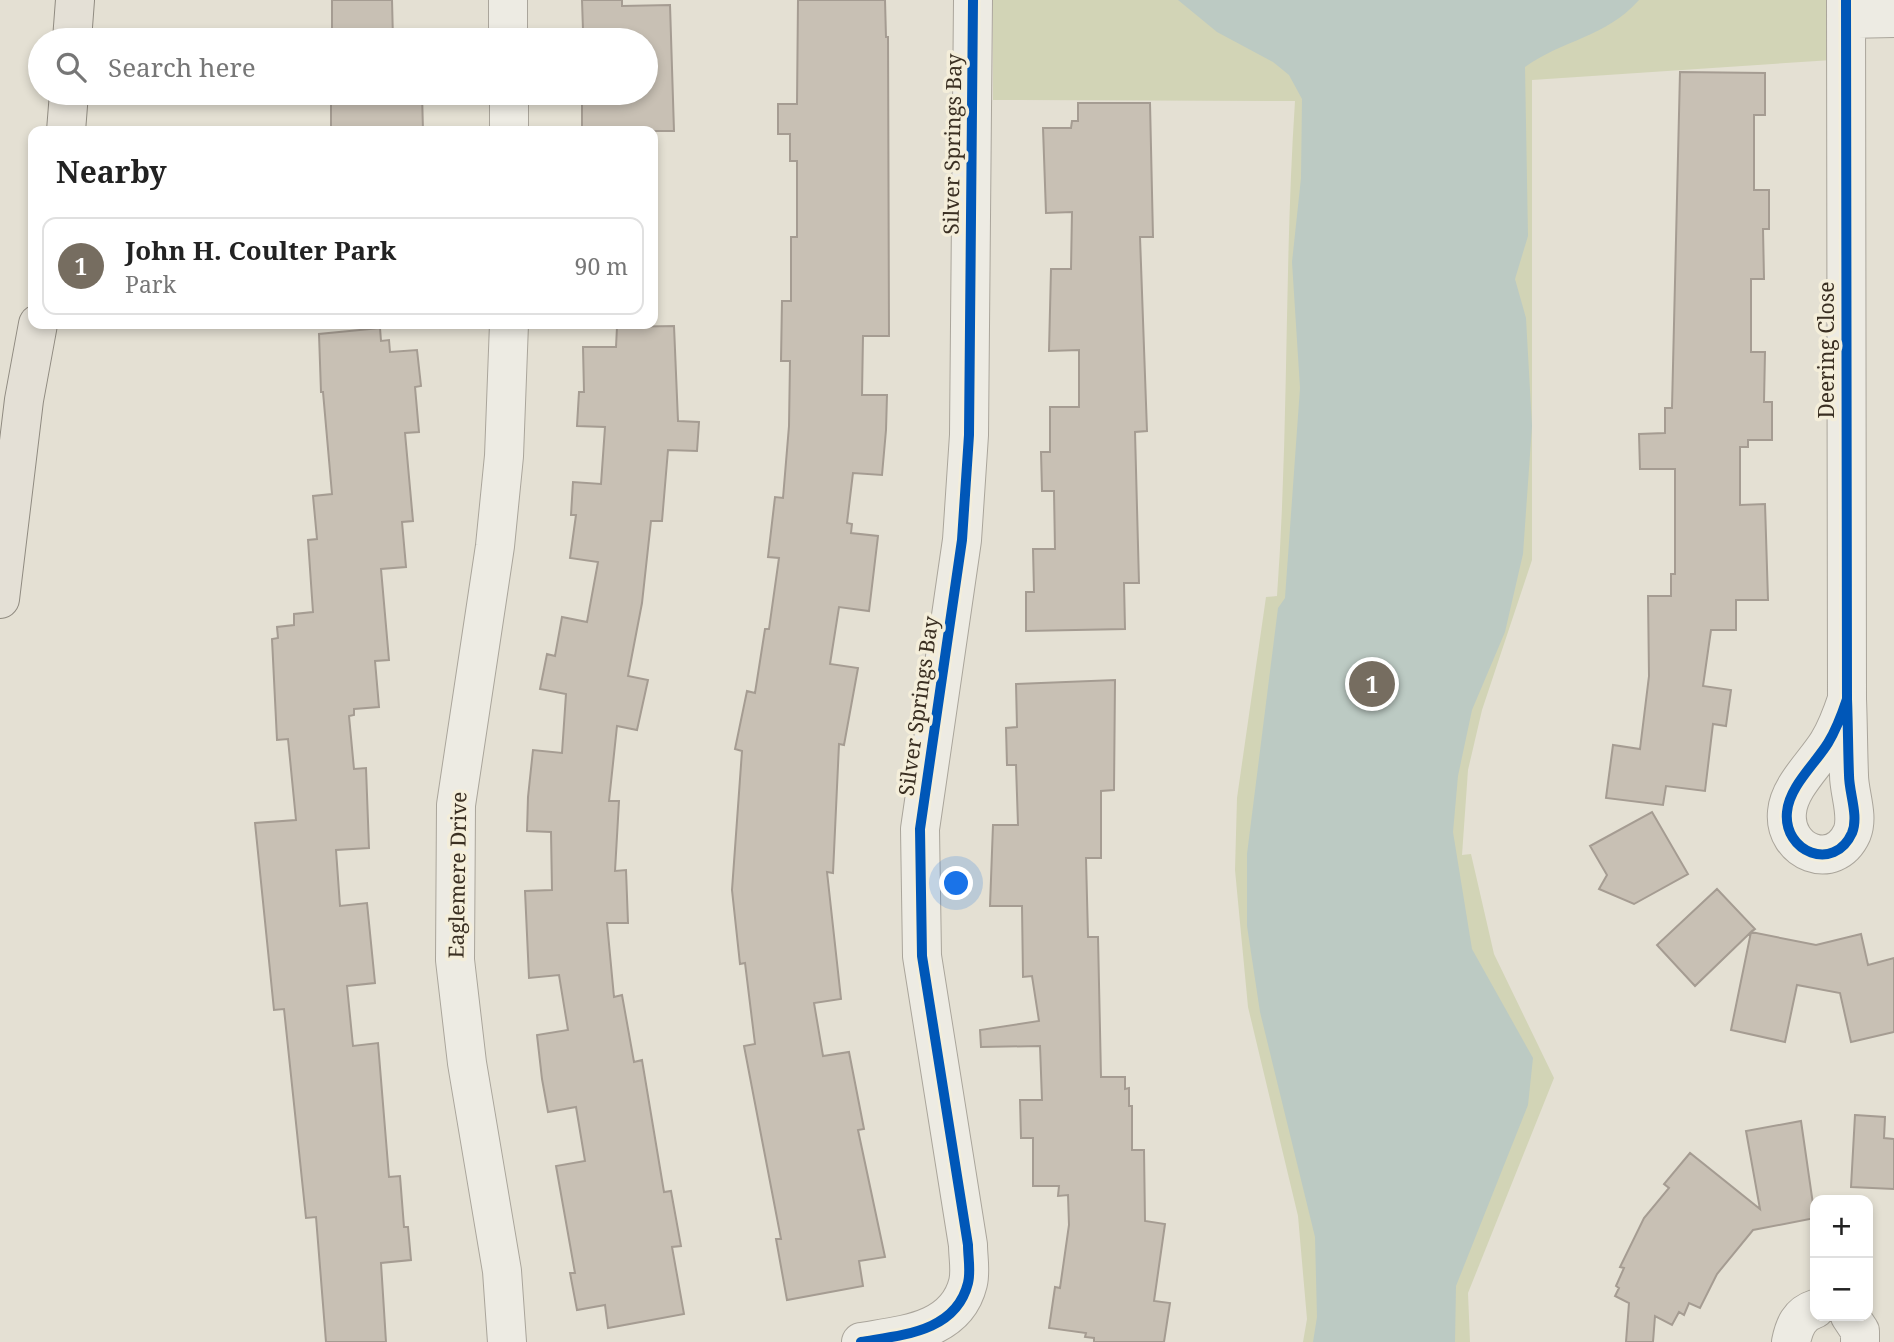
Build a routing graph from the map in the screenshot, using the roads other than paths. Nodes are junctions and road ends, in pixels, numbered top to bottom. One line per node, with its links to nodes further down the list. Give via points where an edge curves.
1 (75, 0): 6 (main road)
2 (508, 0): 7 (street)
3 (973, 0): 19 (street, Silver Springs Bay, via 969,435 964,514 920,829 922,956 968,1245 968,1281 949,1317 917,1333)
4 (1846, 9): 5 (street); 15 (street, Deering Close)
5 (1894, 18)
6 (73, 28)
7 (509, 28)
8 (68, 105): 10 (main road)
9 (509, 105): 11 (street)
10 (66, 126)
11 (509, 126)
12 (37, 329): 14 (main road)
13 (509, 329): 18 (street, Eaglemere Drive, via 495,545 456,805 455,960 467,1063 502,1271)
14 (0, 598)
15 (1847, 699)
16 (1810, 1311): 20 (street, via 1796,1324)
17 (1853, 1321): 21 (street)
18 (507, 1342)
19 (861, 1342)
20 (1791, 1342)
21 (1860, 1342)

